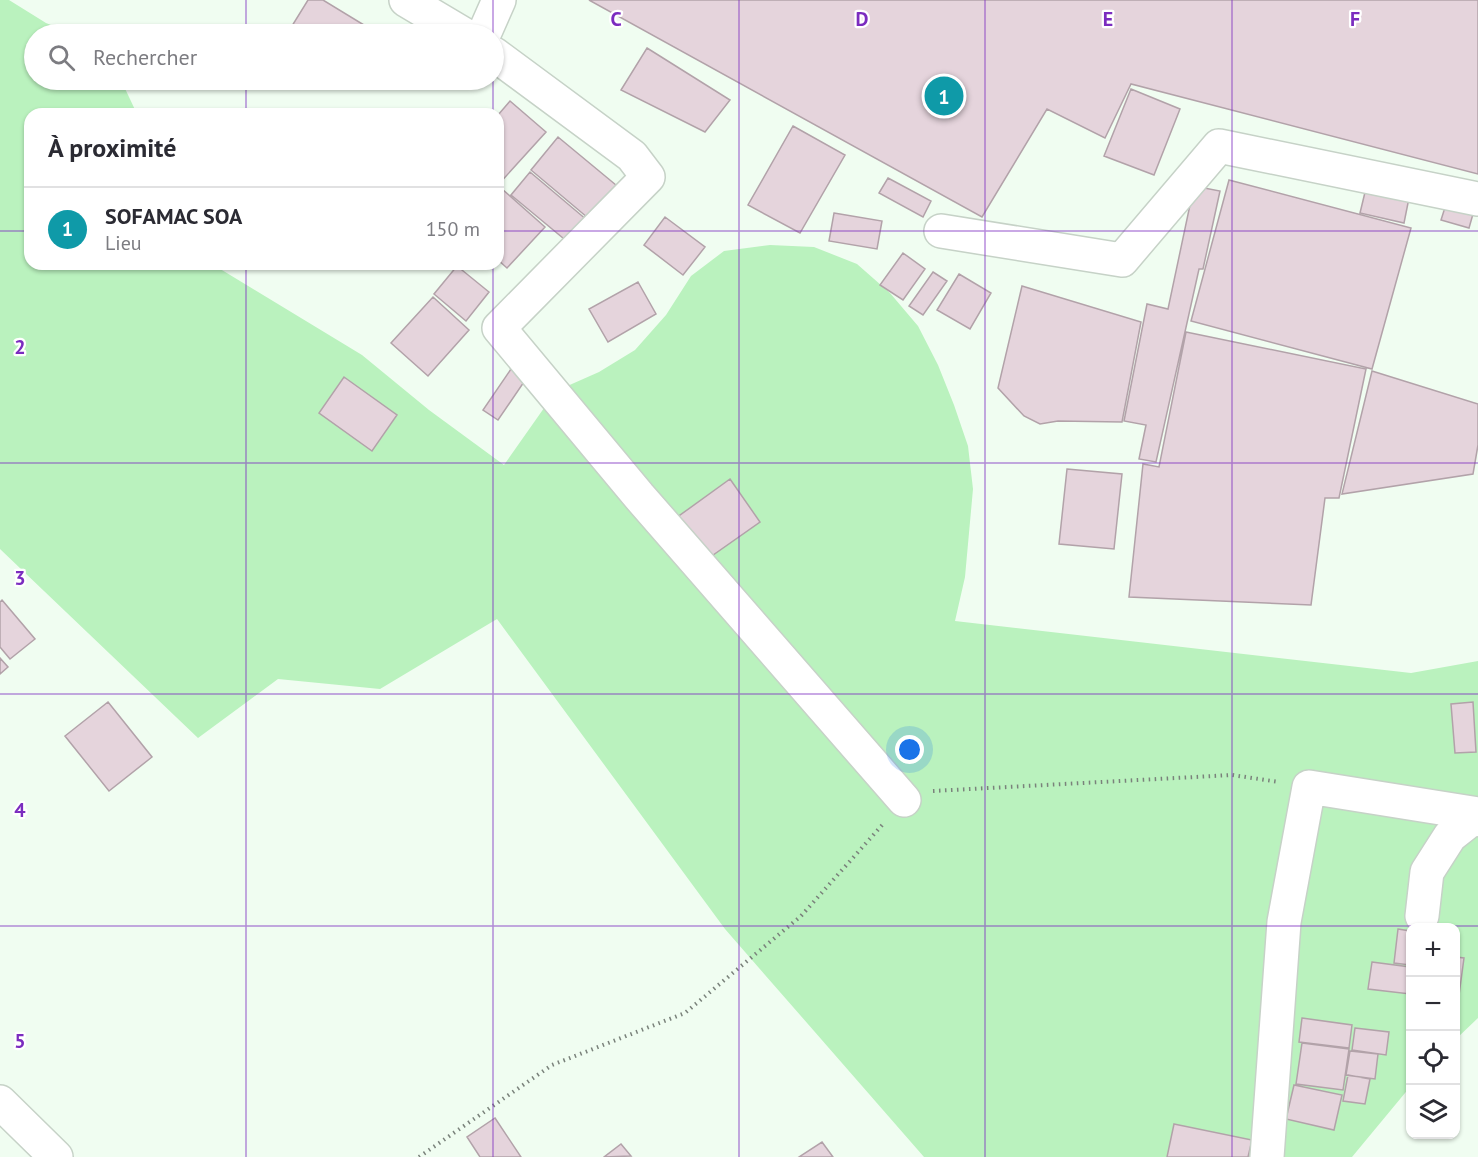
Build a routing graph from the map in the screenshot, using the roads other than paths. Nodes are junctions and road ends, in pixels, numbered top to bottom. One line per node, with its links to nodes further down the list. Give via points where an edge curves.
1 (406, 0): 3 (street)
2 (499, 0): 4 (street)
3 (446, 24)
4 (488, 24)
5 (504, 61): 8 (street, via 632,156 648,177 499,328 639,496)
6 (1478, 199): 7 (street, via 1219,146 1122,260)
7 (941, 231)
8 (904, 800)
9 (1478, 816): 10 (street, via 1450,837 1427,872); 13 (street, via 1309,787 1284,922)
10 (1422, 916)
11 (0, 1102): 12 (street)
12 (56, 1157)
13 (1267, 1157)

